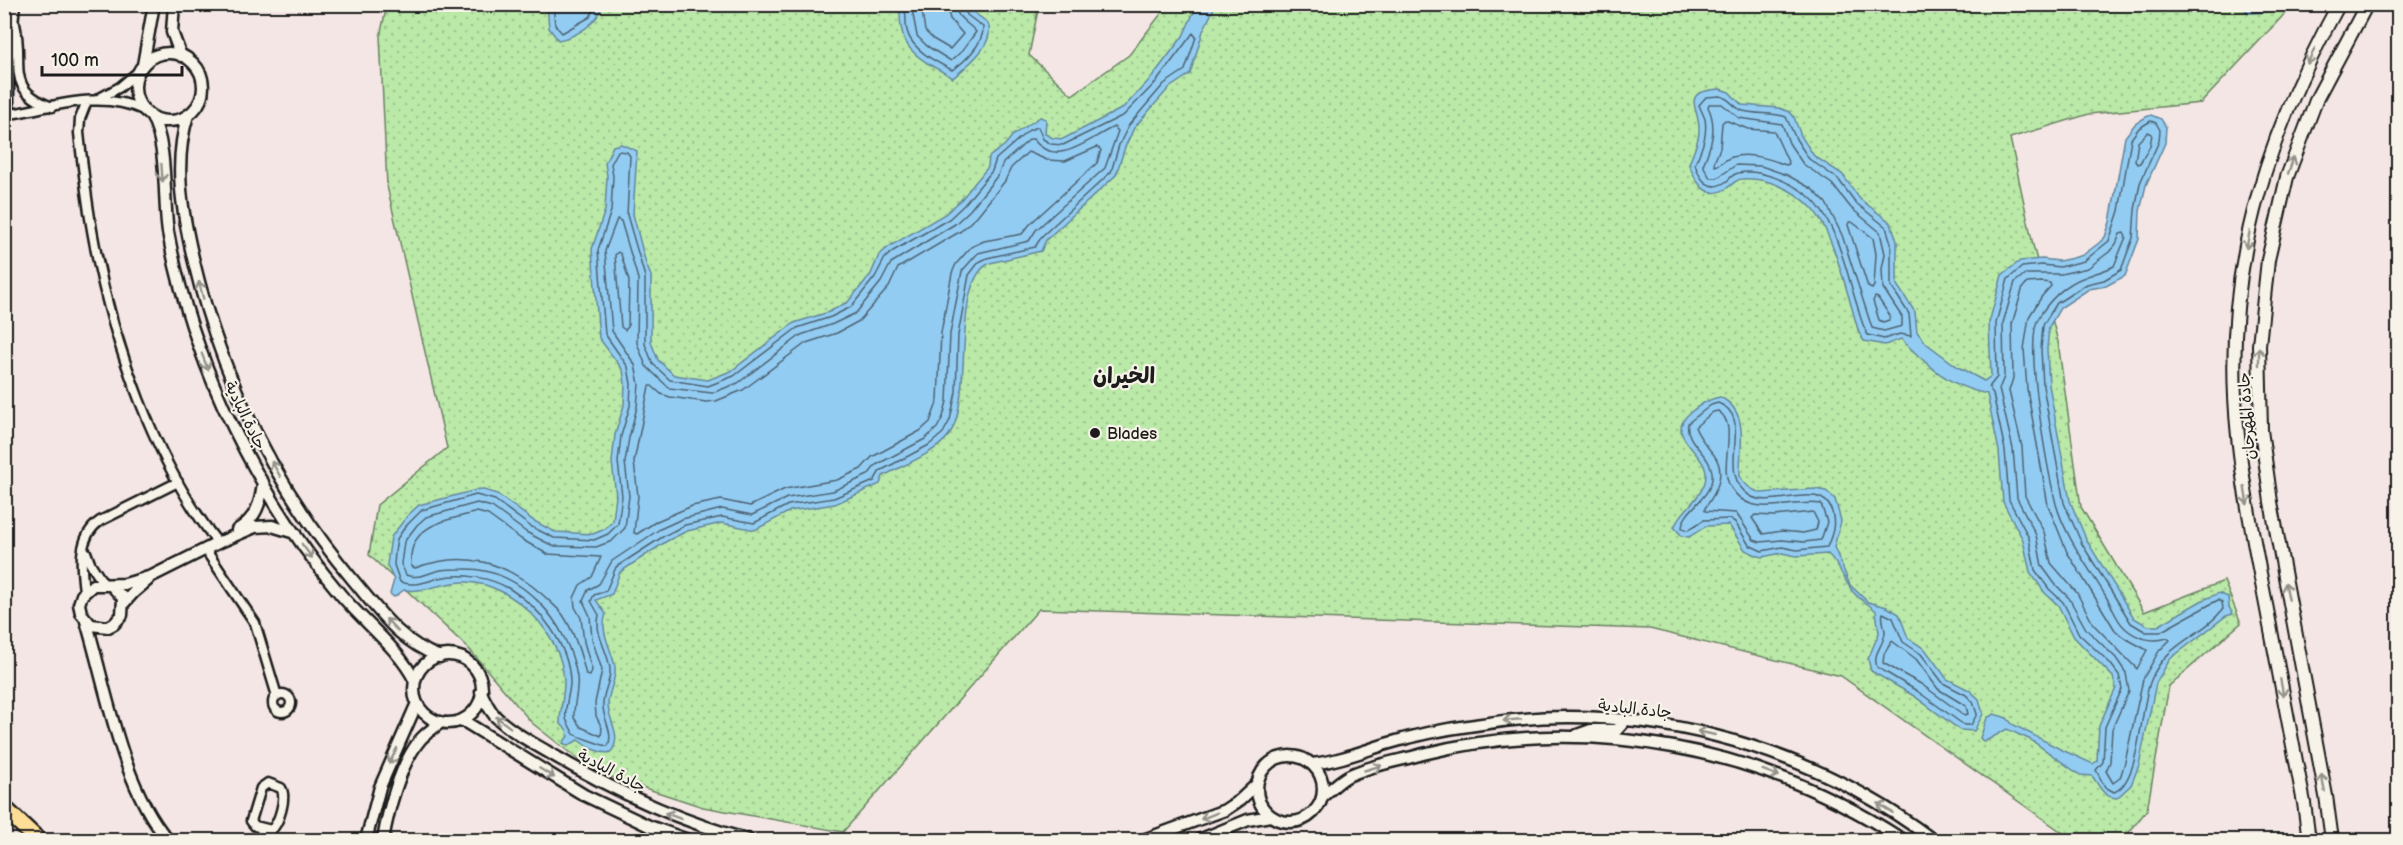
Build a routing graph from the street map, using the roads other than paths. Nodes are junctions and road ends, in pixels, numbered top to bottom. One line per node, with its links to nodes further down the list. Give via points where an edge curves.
1 (15, 4): 6 (street)
2 (154, 4): 8 (street)
3 (174, 4): 7 (street, via 172,32)
4 (2339, 4): 54 (main road, جادة المهرجان, one-way to 54, via 2295,89 2264,174 2244,261 2235,350 2238,440 2246,499)
5 (2367, 4): 55 (main road, جادة المهرجان, one-way to 5, via 2271,502 2261,430 2259,345 2268,260 2287,177 2317,98)
6 (13, 19): 11 (street, via 21,86 31,98); 13 (street)
7 (181, 56): 8 (street, via 165,54 149,59); 14 (street, via 194,65 202,79 199,103)
8 (141, 68): 9 (street, via 120,87); 12 (street, via 135,91)
9 (98, 99): 10 (street); 12 (street, via 121,102)
10 (87, 101): 11 (street); 15 (street, via 79,122 94,242 113,318 144,410)
11 (53, 107): 13 (street)
12 (147, 113): 14 (street, via 166,121); 16 (street, جادة البادية, one-way to 16, via 159,134 173,255 194,333 223,406)
13 (7, 115)
14 (188, 115): 27 (street, جادة البادية, one-way to 14, via 403,636 339,563 283,482 242,405 214,334 182,213 180,147)
15 (178, 482): 18 (street, via 202,524); 19 (street, via 100,521 88,532)
16 (263, 482): 17 (street, جادة البادية); 18 (street, via 256,513)
17 (294, 533): 18 (street, via 261,526); 29 (street, جادة البادية, one-way to 29, via 341,596 404,663)
18 (219, 543): 20 (street)
19 (83, 547): 22 (street); 23 (street)
20 (206, 549): 21 (street); 31 (street, via 255,623)
21 (153, 576): 22 (street); 24 (street)
22 (107, 584): 23 (street, via 93,585); 24 (street, via 120,592)
23 (84, 591): 25 (street, via 79,604)
24 (124, 603): 26 (street, via 122,615)
25 (86, 621): 26 (street, via 96,627); 28 (street)
26 (108, 627): 28 (street, via 98,642)
27 (440, 657): 29 (street, via 427,663); 30 (street, via 467,662 480,678)
28 (97, 663): 44 (street, via 139,796)
29 (415, 681): 32 (street)
30 (482, 692): 33 (street, via 477,706); 49 (street, جادة البادية, one-way to 30, via 664,812 597,781 500,720)
31 (277, 696)
32 (417, 702): 35 (street, via 424,713); 46 (street, one-way to 46, via 380,787)
33 (462, 720): 35 (street); 48 (street, جادة البادية, one-way to 48, via 584,795)
34 (1625, 721): 36 (street, via 1617,730 1591,730); 37 (street, جادة البادية, one-way to 37, via 1553,718 1479,724); 53 (street, جادة البادية, one-way to 34, via 1870,798 1790,760 1705,733)
35 (441, 722): 47 (street, via 412,753 395,793)
36 (1574, 737): 39 (street, جادة البادية, one-way to 36, via 1359,772 1436,751 1505,740); 52 (street, جادة البادية, one-way to 52, via 1664,745 1749,765 1831,798)
37 (1312, 764): 38 (street, via 1296,756 1280,758 1266,766); 39 (street, via 1323,782)
38 (1257, 784): 41 (street, via 1260,804); 50 (street, one-way to 50, via 1225,810)
39 (1323, 796): 41 (street, via 1317,809 1300,821 1283,822)
40 (4, 808): 43 (highway)
41 (1270, 816): 51 (street, via 1248,820)
42 (262, 828): 42 (street, via 251,821 261,788 268,783 281,788 284,795 274,828); 45 (street)
43 (38, 840)
44 (168, 840)
45 (260, 840)
46 (366, 840)
47 (383, 840)
48 (688, 840)
49 (749, 840)
50 (1143, 840)
51 (1198, 840)
52 (1903, 840)
53 (1933, 840)
54 (2309, 840)
55 (2332, 840)

